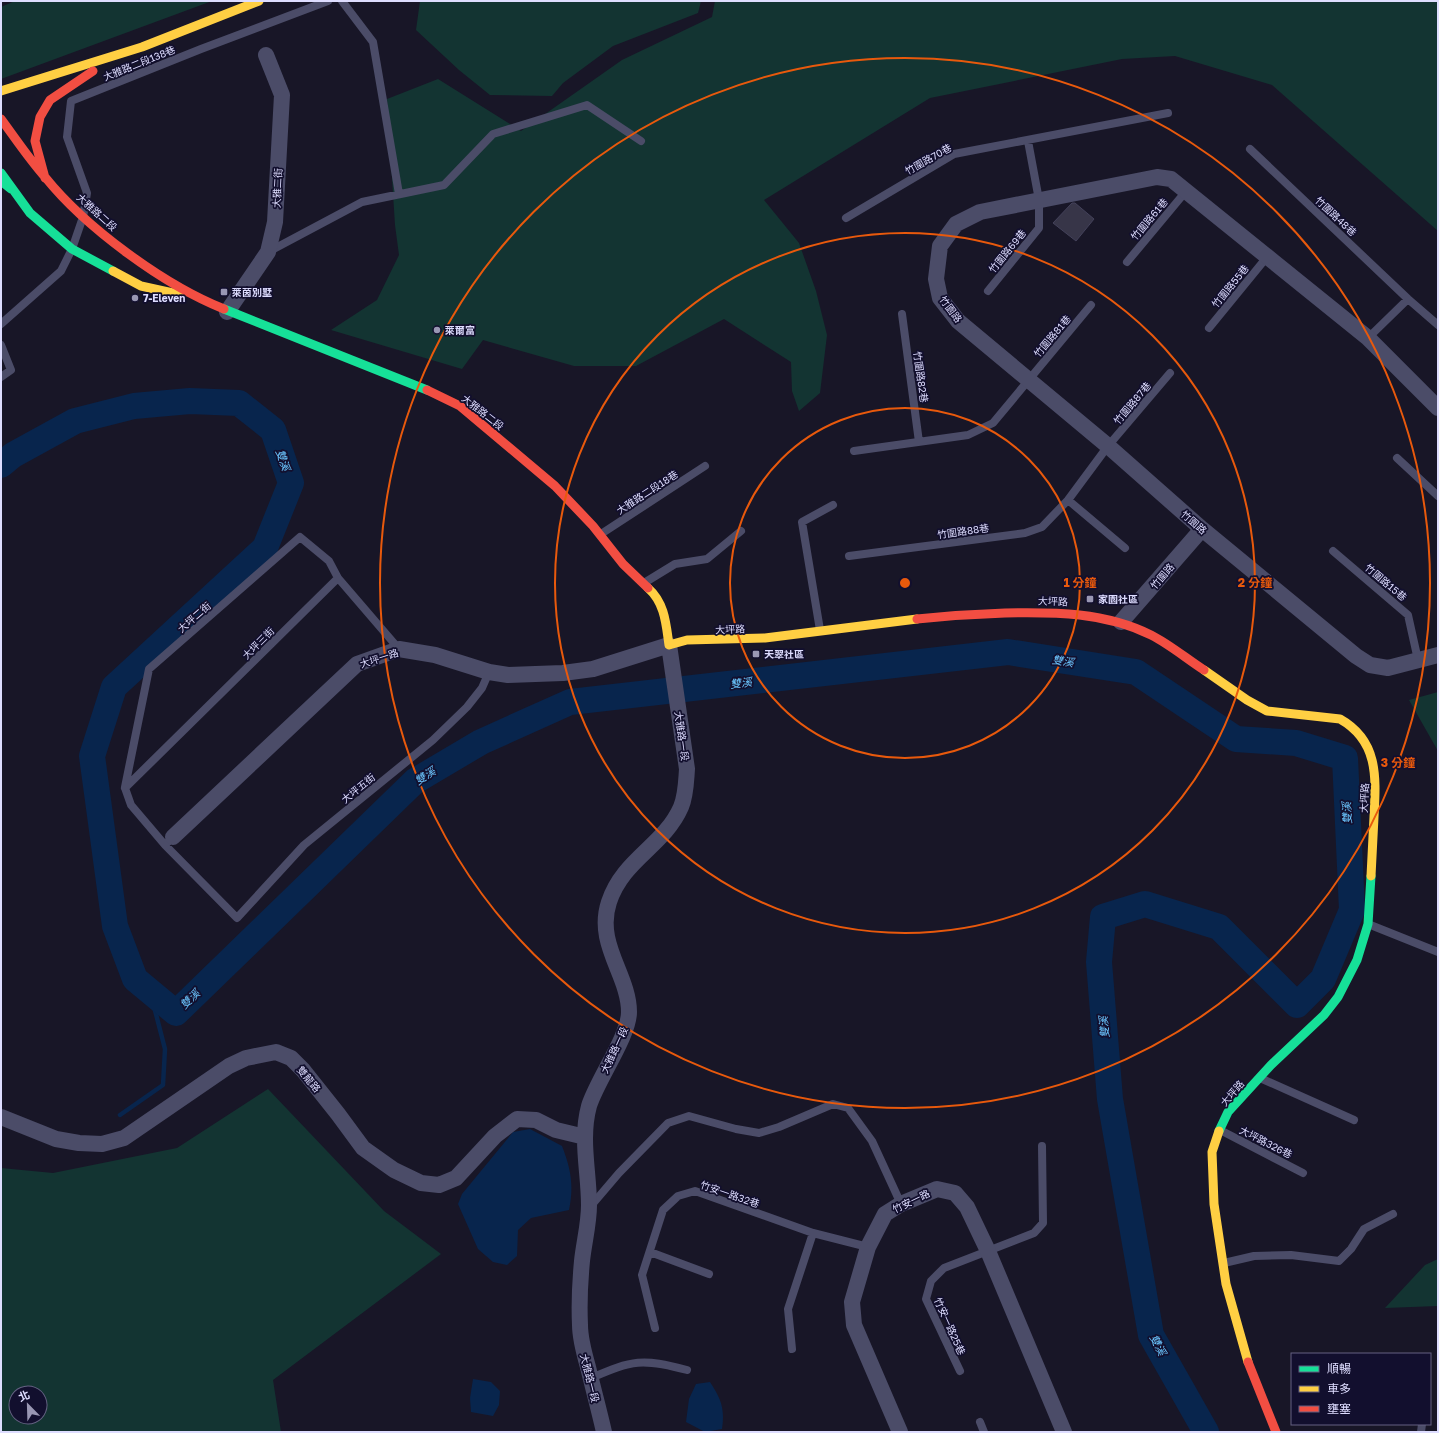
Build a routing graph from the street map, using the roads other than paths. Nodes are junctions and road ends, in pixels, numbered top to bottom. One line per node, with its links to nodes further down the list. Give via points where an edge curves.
1 (259, 1): 4 (main road)
2 (328, 1): 19 (lane, 大雅路二段138巷, via 201,48 71,101 66,137 87,193)
3 (342, 1): 17 (lane, via 373,42)
4 (142, 48): 6 (main road); 13 (main road, via 84,76 50,100 40,117 35,141)
5 (266, 55): 22 (street, 大雅二街, via 282,95 275,222)
6 (1, 91)
7 (1168, 113): 10 (lane, 竹圍路70巷)
8 (1, 119): 13 (main road, 大雅路二段)
9 (641, 141): 17 (lane, via 587,105 493,134 444,185)
10 (1028, 141): 18 (lane); 20 (lane, 竹圍路70巷, via 954,154)
11 (1250, 149): 27 (lane, 竹圍路48巷)
12 (1, 174): 15 (main road, 大雅路二段)
13 (45, 178): 19 (main road, 大雅路二段)
14 (1, 181): 15 (main road)
15 (11, 189): 21 (main road, 大雅路二段, via 30,213)
16 (1187, 190): 18 (street, 竹園路, via 1171,179 1157,177); 23 (street, 竹園路); 24 (lane, 竹圍路61巷)
17 (399, 194): 22 (lane, via 362,202)
18 (1039, 200): 25 (lane, 竹圍路69巷, via 1040,228); 38 (street, 竹園路, via 980,212 956,224 940,246 936,279 940,298 958,321)
19 (83, 217): 21 (lane); 26 (main road, 大雅路二段, via 130,255)
20 (846, 218)
21 (72, 249): 26 (main road, 大雅路二段, via 141,286); 31 (lane, via 61,271)
22 (268, 252): 29 (street, 大雅二街)
23 (1267, 257): 33 (lane, 竹圍路55巷); 34 (street, 竹園路)
24 (1127, 262)
25 (988, 291)
26 (199, 299): 29 (main road, 大雅路二段)
27 (1408, 299): 32 (lane, 竹圍路48巷); 34 (lane)
28 (1091, 305): 38 (lane, 竹圍路81巷)
29 (227, 312): 50 (main road, 大雅路二段, via 391,376 460,406 555,486)
30 (902, 314): 40 (lane, 竹圍路82巷)
31 (1, 324)
32 (1438, 325)
33 (1209, 328)
34 (1368, 338): 39 (street, 竹園路)
35 (1, 345): 37 (lane, via 11,370)
36 (1170, 373): 41 (lane, 竹圍路87巷)
37 (1, 377)
38 (1028, 380): 40 (lane, via 993,423 968,436); 41 (street, 竹園路)
39 (1438, 408)
40 (919, 442): 42 (lane)
41 (1108, 446): 46 (lane, 竹圍路88巷); 48 (street, 竹園路)
42 (854, 451)
43 (1397, 458): 45 (lane)
44 (705, 466): 50 (lane, 大雅路二段18巷)
45 (1438, 496)
46 (1068, 500): 51 (lane); 53 (lane, 竹圍路88巷, via 1042,526 1025,533)
47 (833, 505): 57 (lane, via 802,522)
48 (1202, 529): 56 (street, 竹圍路); 61 (street, 竹園路, via 1370,665 1388,668)
49 (741, 531): 55 (lane, via 707,559 675,564)
50 (600, 535): 55 (main road, 大雅路二段, via 623,564)
51 (1125, 548)
52 (1333, 551): 61 (lane, 竹圍路15巷, via 1408,615)
53 (849, 556)
54 (338, 578): 59 (lane); 63 (lane, 大坪三街); 63 (lane, 大坪二街, via 329,561 300,537 149,669)
55 (643, 583): 58 (main road, 大雅路二段, via 655,594 664,612)
56 (1121, 622): 57 (main road, 大坪路, via 1083,614 1004,612 952,615); 65 (main road, 大坪路, via 1152,634 1267,711 1340,719 1363,735 1373,761 1376,781)
57 (820, 632): 58 (main road, 大坪路, via 765,638 687,640)
58 (669, 645): 62 (street, 大坪一路, via 593,669 527,675); 71 (street, 大雅路一段, via 687,769 686,789 681,807 671,824 624,872 608,904 608,944 628,997 629,1014 624,1031 589,1106)
59 (398, 649): 62 (street, 大坪一路, via 442,657); 64 (street, 大坪一路, via 357,664)
60 (1438, 655): 61 (street, 竹園路)
61 (1418, 660)
62 (489, 672): 64 (lane, 大坪五街, via 482,688 467,708 304,845 237,918)
63 (125, 788): 64 (lane, via 131,805)
64 (169, 841)
65 (1368, 924): 66 (lane); 67 (main road, 大坪路, via 1357,960 1338,997 1324,1015)
66 (1438, 952)
67 (1260, 1078): 69 (lane); 70 (main road, 大坪路, via 1228,1112)
68 (1, 1117): 71 (street, 雙龍路, via 56,1139 102,1144 124,1138 229,1066 246,1058 276,1052 291,1058 303,1070 363,1148 394,1170 421,1183 439,1186 456,1178 496,1136 517,1120 536,1120 556,1130)
69 (1354, 1120)
70 (1219, 1130): 73 (lane, 大坪路326巷); 81 (main road, 大坪路, via 1212,1152 1212,1170 1214,1204)
71 (585, 1138): 75 (street, 大雅路一段)
72 (1042, 1146): 79 (lane, 竹安一路25巷, via 1043,1223 1034,1233)
73 (1303, 1173)
74 (900, 1204): 75 (lane, via 872,1141 848,1108 833,1104 759,1133 689,1116 668,1123 618,1173); 78 (street, 竹安一路, via 885,1214); 79 (street, 竹安一路, via 937,1189 955,1193 967,1207)
75 (589, 1208): 87 (street, 大雅路一段, via 582,1262 580,1327)
76 (1393, 1214): 81 (lane, via 1364,1229 1339,1262 1291,1255 1254,1256)
77 (813, 1233): 78 (lane, 竹安一路32巷); 80 (lane, 竹安一路32巷, via 695,1191 678,1196 663,1210); 84 (lane, via 788,1309)
78 (868, 1247): 90 (street, 竹安一路, via 852,1302 854,1325)
79 (988, 1251): 86 (lane, 竹安一路25巷, via 944,1268 931,1281 926,1299); 92 (street, 竹安一路)
80 (650, 1252): 82 (lane); 83 (lane, 竹安一路32巷, via 642,1275)
81 (1223, 1263): 93 (main road, 大坪路, via 1226,1284 1247,1360)
82 (709, 1274)
83 (654, 1328)
84 (792, 1349)
85 (687, 1370): 87 (lane, via 639,1361)
86 (960, 1371)
87 (591, 1378): 89 (street, 大雅路一段)
88 (980, 1422): 91 (lane)
89 (604, 1432)
90 (900, 1432)
91 (984, 1432)
92 (1064, 1432)
93 (1276, 1432)

